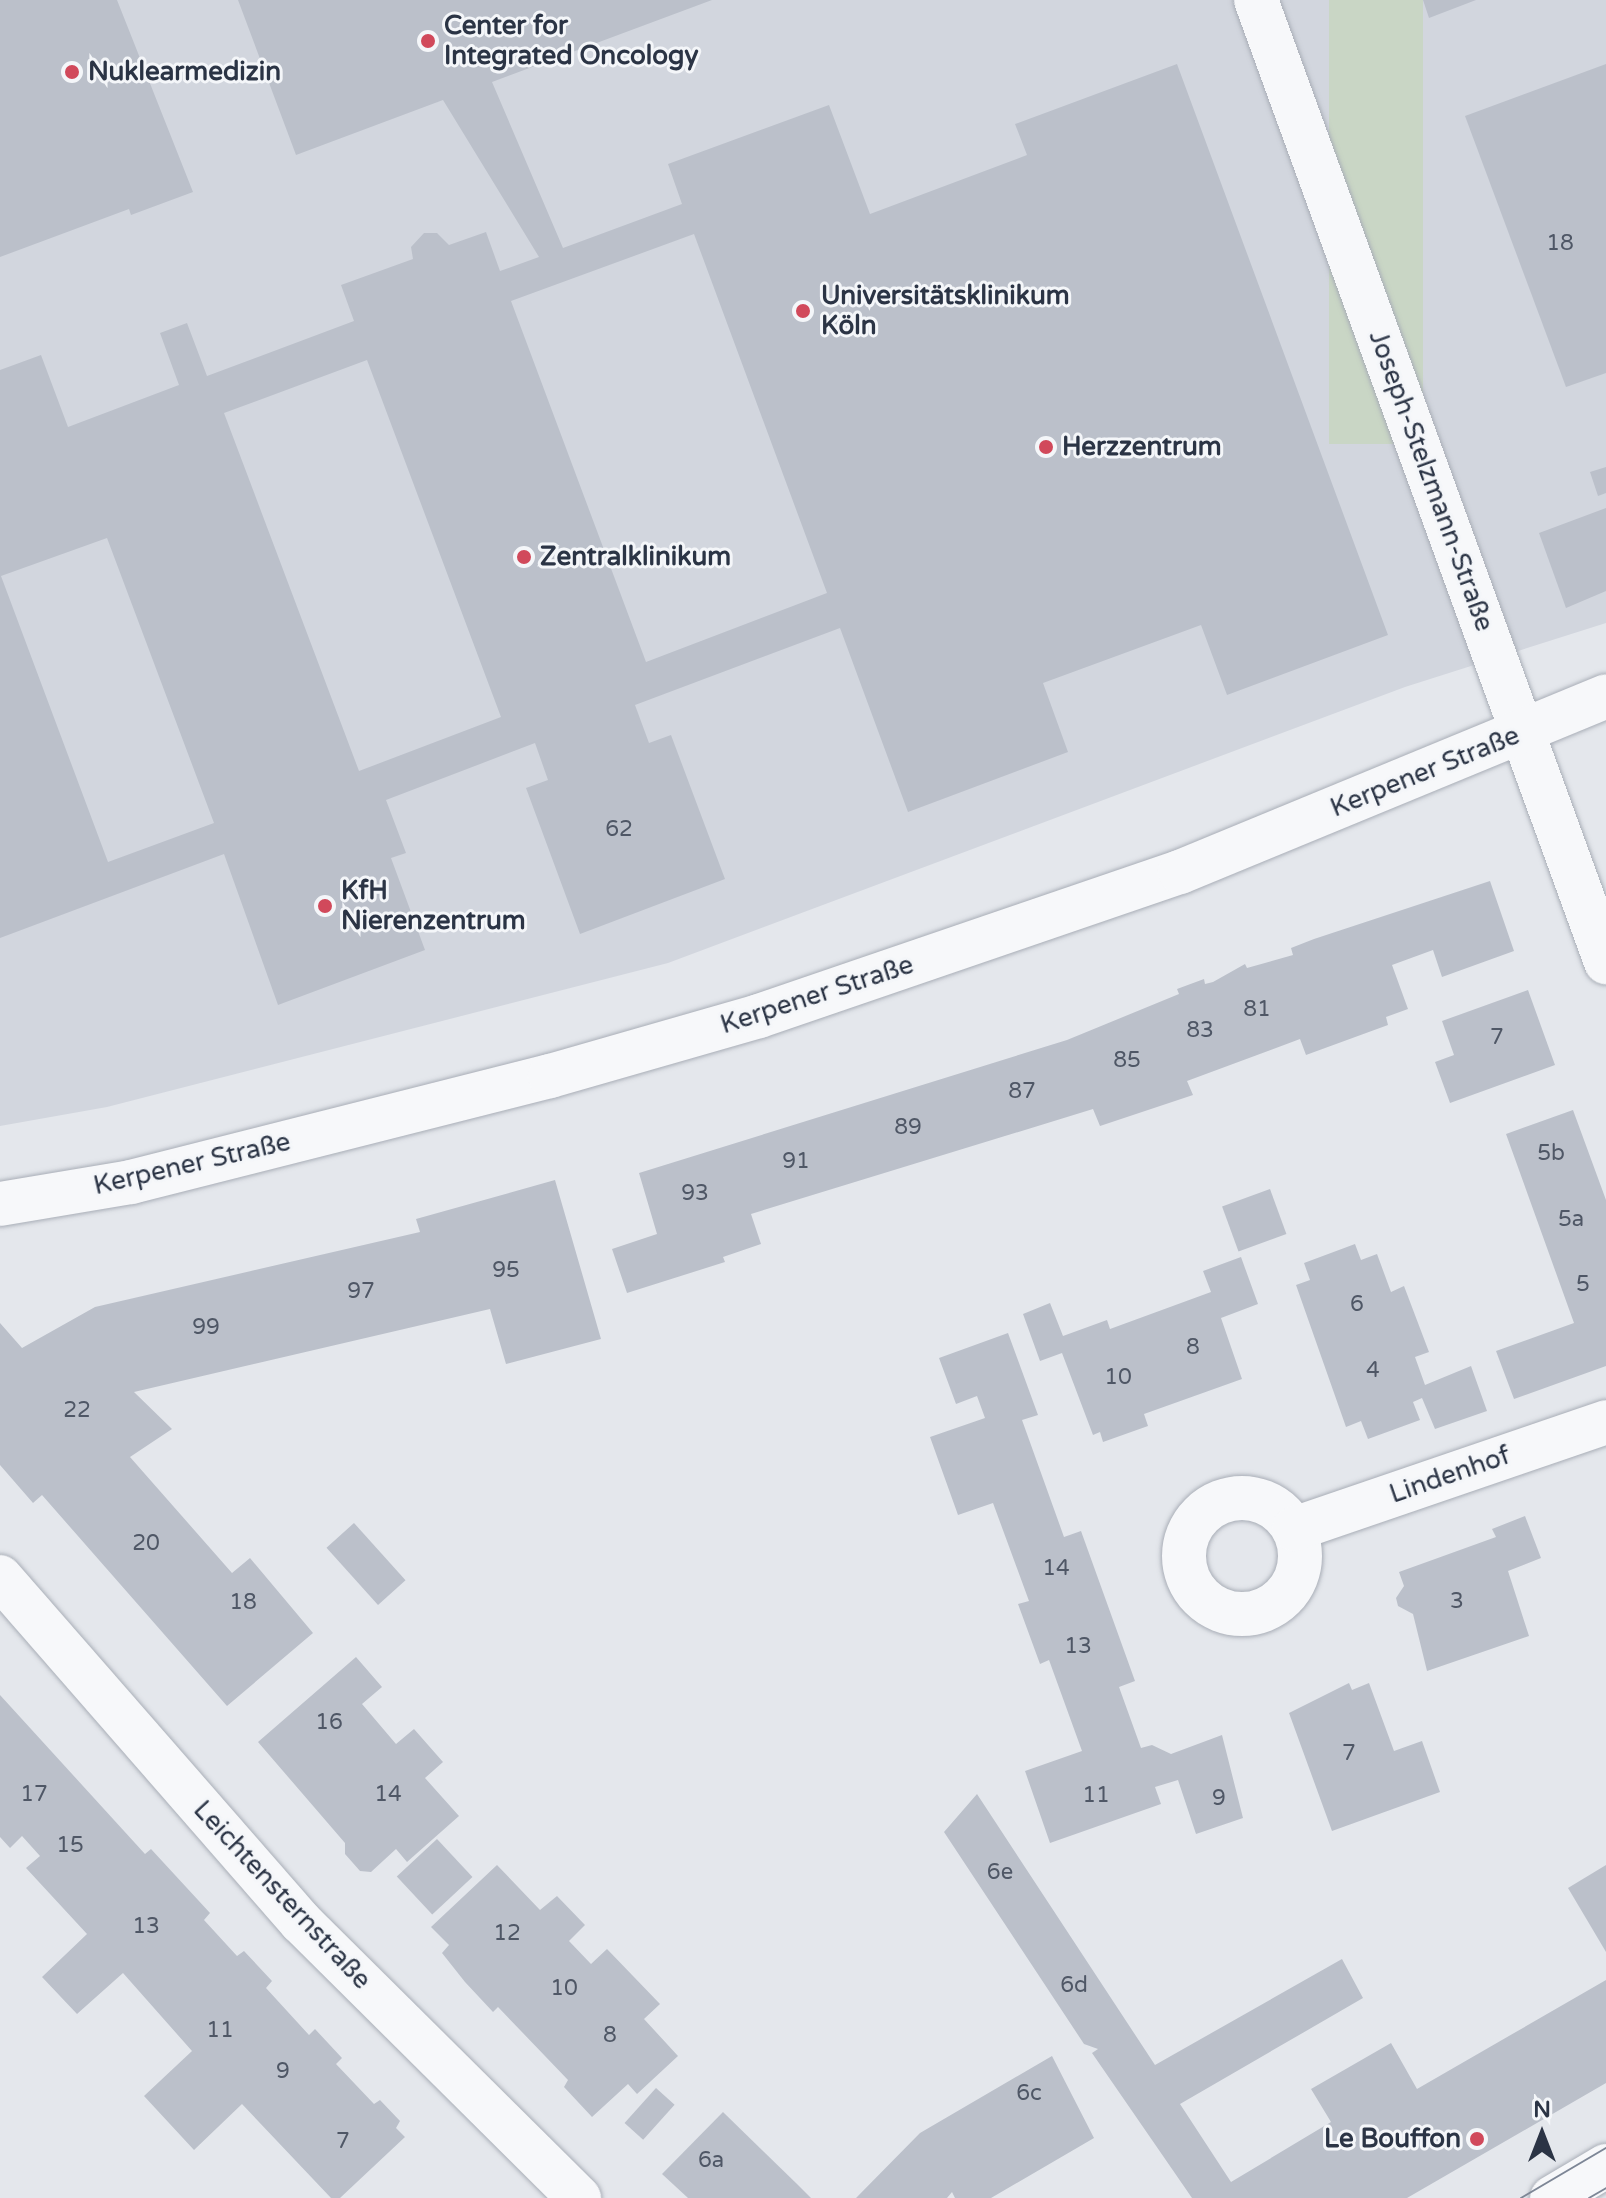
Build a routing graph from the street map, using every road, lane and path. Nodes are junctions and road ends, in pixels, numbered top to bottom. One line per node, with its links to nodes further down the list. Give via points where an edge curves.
1 (1256, 0): 3 (street, Joseph-Stelzmann-Straße)
2 (1606, 696): 3 (street, Kerpener Straße)
3 (1524, 731): 4 (street, Joseph-Stelzmann-Straße); 5 (street, Kerpener Straße, via 1180,872 759,1016 131,1182)
4 (1606, 962)
5 (0, 1204)
6 (1606, 1422): 7 (street, Lindenhof)
7 (1294, 1529)
8 (0, 1577): 10 (street, Leichtensternstraße, via 301,1922)
9 (1606, 2166): 11 (street)
10 (579, 2198)
11 (1552, 2198)

